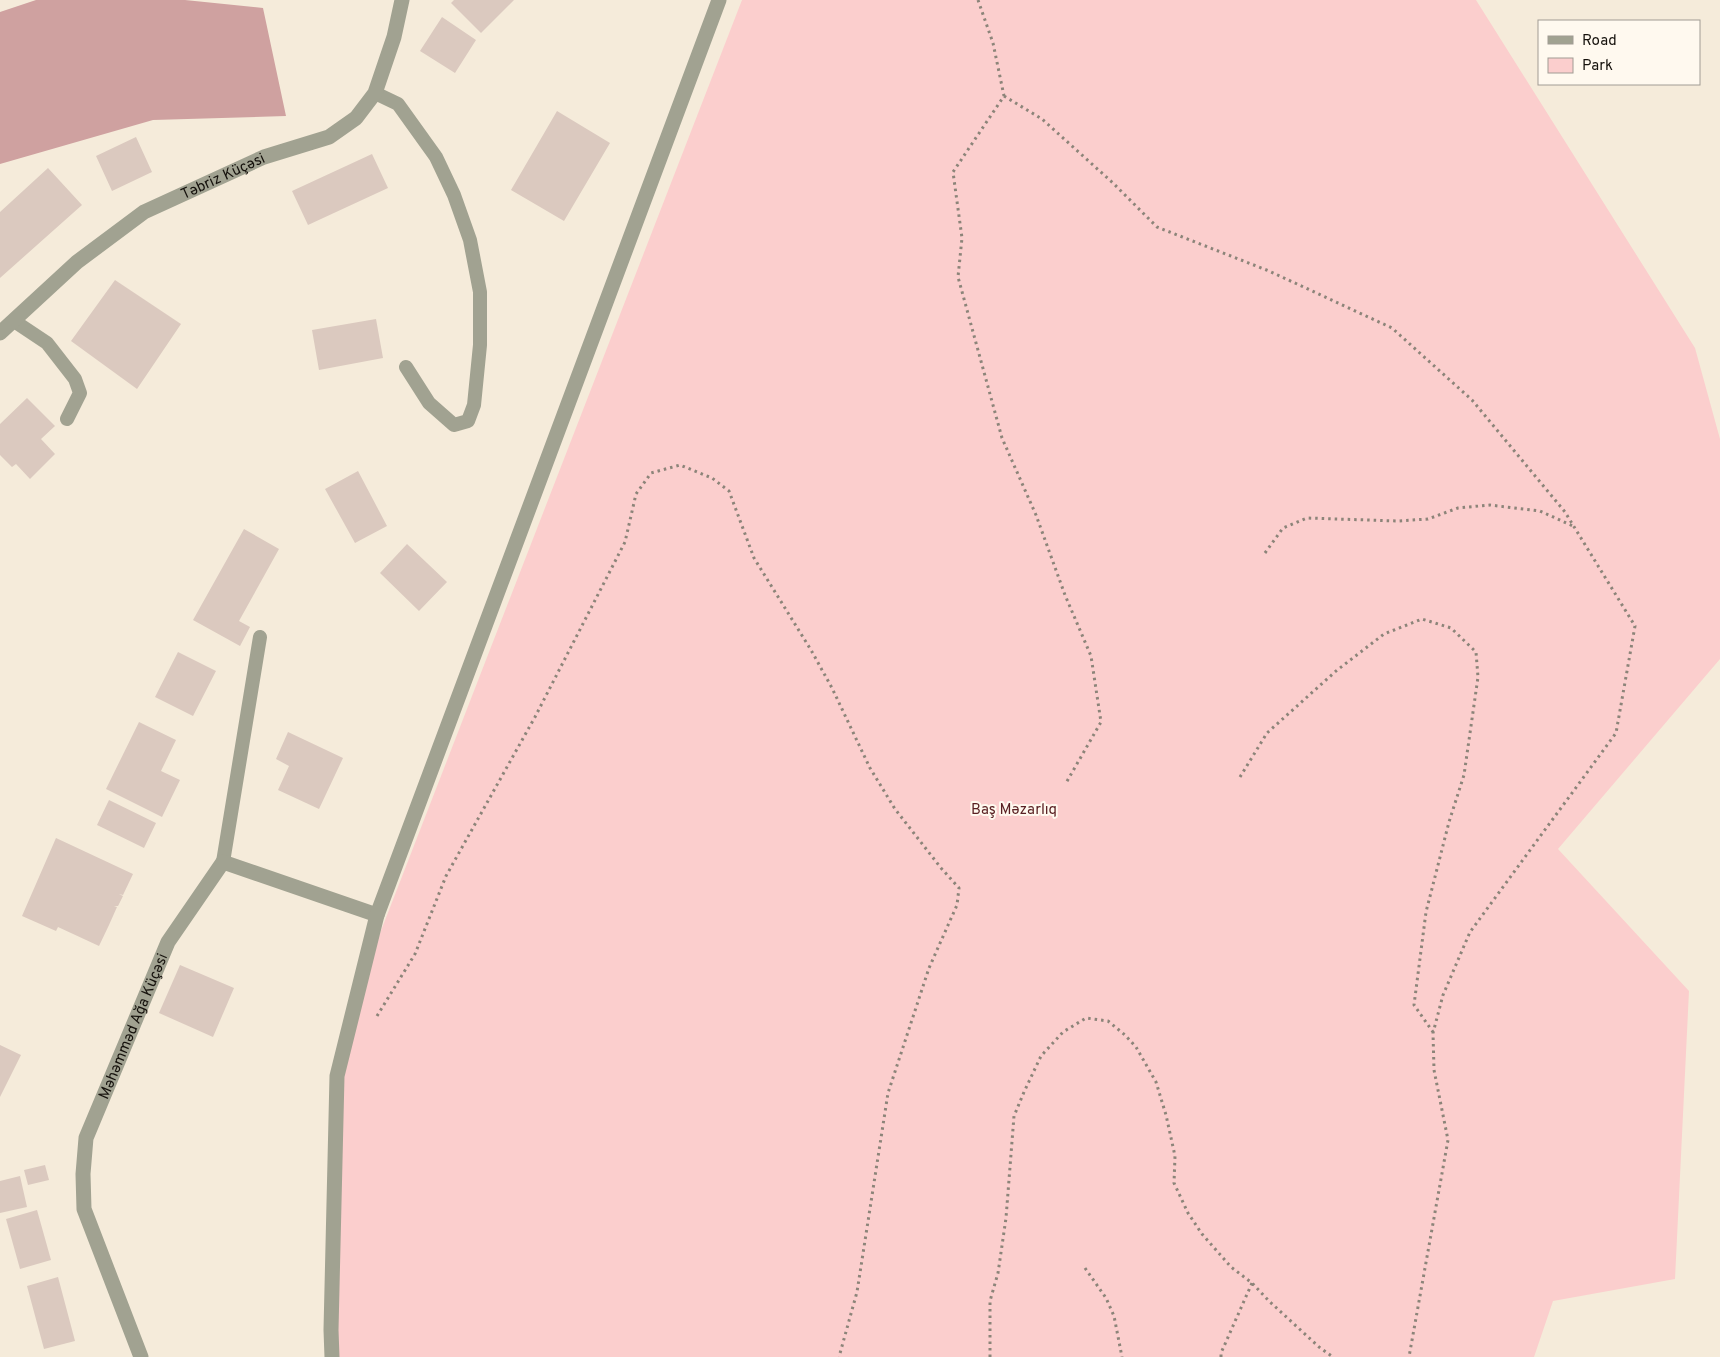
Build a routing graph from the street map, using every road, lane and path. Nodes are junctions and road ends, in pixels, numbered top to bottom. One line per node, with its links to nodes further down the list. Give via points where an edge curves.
1 (402, 0): 4 (street, Təbriz Küçəsi, via 394,37)
2 (719, 0): 16 (street)
3 (978, 0): 5 (path, via 992,42)
4 (375, 93): 6 (street, Təbriz Küçəsi, via 356,118 329,137 264,157 144,212 76,262); 8 (lane, via 398,104 436,157 454,194 470,240 480,292 480,345 474,405 468,421 454,425 429,403)
5 (1004, 96): 10 (path, via 1042,119 1157,227 1269,271 1392,328 1472,400 1566,512); 14 (path, via 953,172 962,238 958,277 1002,438 1036,514 1091,656 1101,722)
6 (14, 321): 7 (street, Təbriz Küçəsi); 9 (lane, via 47,343 75,379 80,393)
7 (0, 333)
8 (406, 367)
9 (67, 419)
10 (1574, 526): 11 (path, via 1540,511 1490,505 1458,508 1421,520 1307,518 1283,528); 18 (path, via 1634,626 1616,733 1470,932 1443,995)
11 (1265, 552)
12 (260, 637): 15 (lane)
13 (1240, 777): 18 (path, via 1267,733 1336,670 1384,634 1422,620 1451,628 1476,652 1478,676 1464,775 1426,912 1414,1005)
14 (1066, 783)
15 (223, 862): 16 (street); 21 (street, Məhəmməd Ağa Küçəsi, via 168,942 86,1138 82,1174 84,1209)
16 (377, 915): 22 (street, via 337,1076)
17 (376, 1019): 23 (path, via 415,954 446,876 535,717 625,542 636,494 651,473 680,466 712,478 729,491 754,558 812,650 870,768 895,809 959,888 957,905 929,968 888,1093 856,1292)
18 (1433, 1033): 28 (path, via 1434,1070 1448,1140)
19 (1085, 1268): 25 (path, via 1114,1316)
20 (1252, 1283): 24 (path, via 1231,1267 1188,1214 1174,1183 1175,1156 1156,1082 1136,1047 1108,1020 1086,1018 1063,1032 1041,1056 1014,1116 1006,1218 990,1302); 26 (path); 27 (path)
21 (142, 1357)
22 (332, 1357)
23 (839, 1357)
24 (990, 1357)
25 (1122, 1357)
26 (1221, 1357)
27 (1333, 1357)
28 (1409, 1357)

